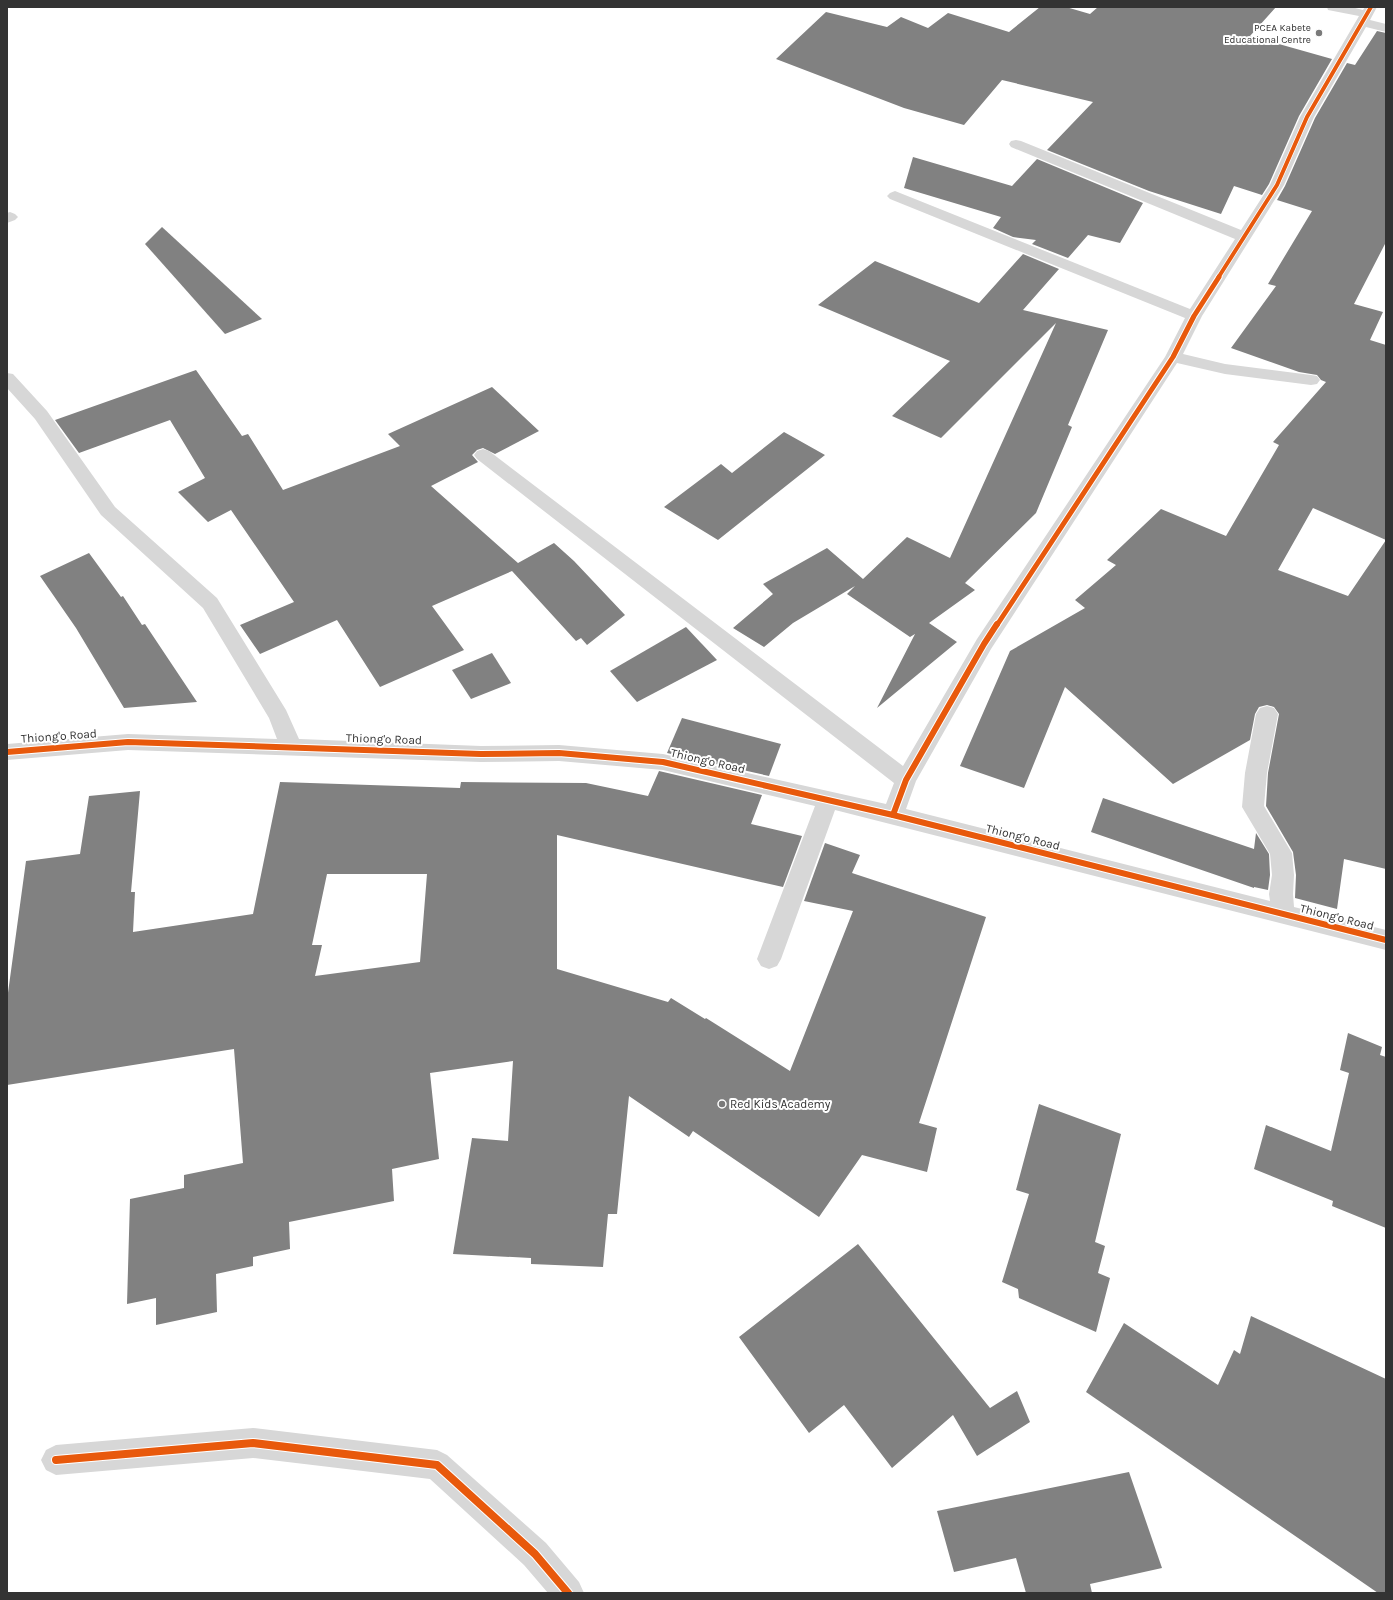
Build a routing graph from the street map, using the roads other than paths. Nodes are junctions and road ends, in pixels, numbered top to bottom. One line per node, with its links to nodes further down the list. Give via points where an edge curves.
1 (1333, 7): 2 (street)
2 (1366, 15): 3 (street); 6 (street, via 1307,116 1277,184)
3 (1386, 28)
4 (1016, 144): 6 (street)
5 (895, 196): 7 (street)
6 (1244, 237): 7 (street)
7 (1194, 316): 8 (street)
8 (1173, 357): 10 (street, via 1225,369); 15 (street, via 984,644)
9 (7, 378): 13 (street, via 41,416 108,511 210,603 279,716)
10 (1311, 380)
11 (483, 455): 15 (street)
12 (1267, 714): 18 (street, via 1256,773 1253,807 1281,853)
13 (291, 747): 14 (street, Thiong'o Road, via 128,742); 16 (street, Thiong'o Road, via 481,754 559,753 663,762)
14 (7, 752)
15 (906, 780): 17 (street)
16 (828, 800): 17 (street, Thiong'o Road); 20 (street)
17 (893, 815): 18 (street, Thiong'o Road)
18 (1284, 915): 19 (street, Thiong'o Road)
19 (1386, 940)
20 (769, 959)
21 (56, 1460): 22 (street, via 253,1443 437,1465 535,1554)
22 (568, 1593)

